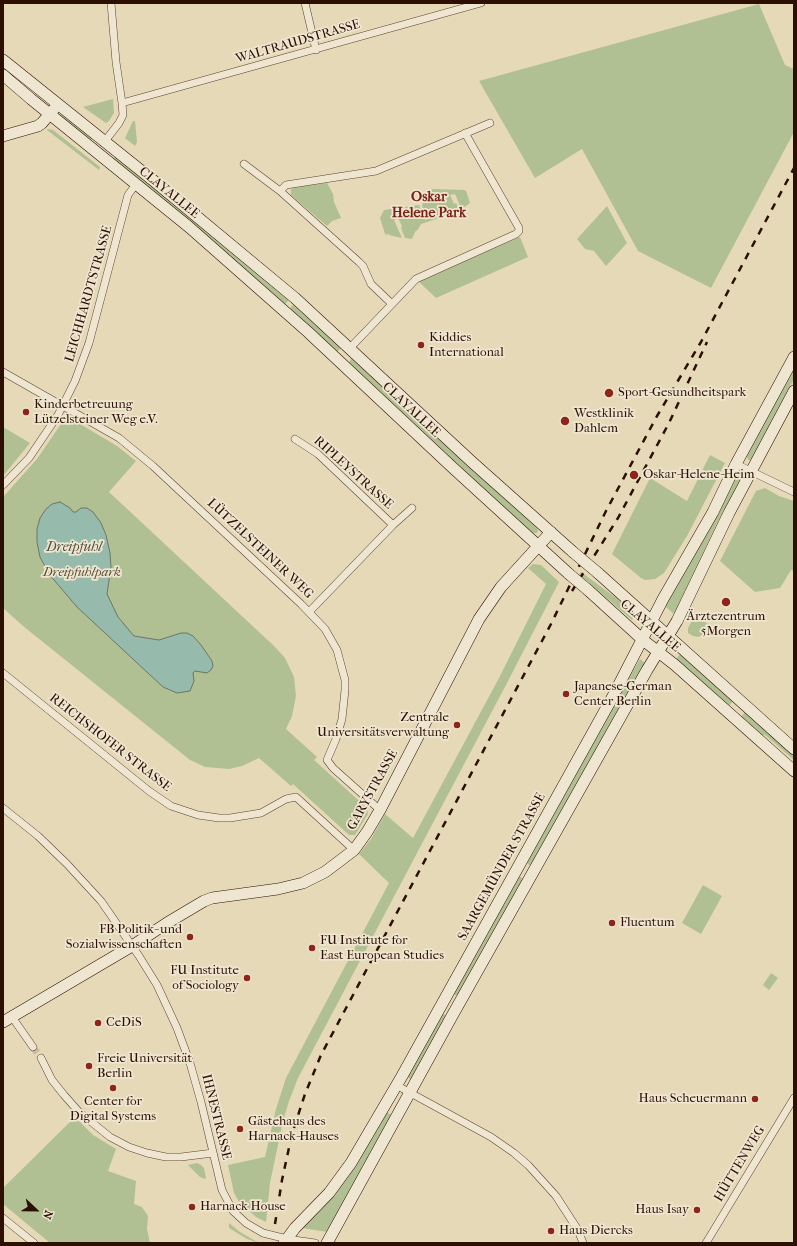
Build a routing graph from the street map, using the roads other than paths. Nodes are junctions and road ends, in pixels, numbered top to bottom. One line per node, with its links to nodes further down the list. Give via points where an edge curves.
1 (111, 3): 7 (street)
2 (305, 3): 4 (street)
3 (481, 3): 4 (street, WALTRAUDSTRASSE)
4 (316, 50): 7 (street, WALTRAUDSTRASSE)
5 (3, 60): 8 (main road, CLAYALLEE)
6 (3, 75): 9 (main road, CLAYALLEE)
7 (122, 103): 13 (street, via 121,119)
8 (58, 104): 9 (main road); 13 (main road, CLAYALLEE)
9 (49, 114): 12 (main road, via 38,126); 15 (main road, CLAYALLEE)
10 (490, 123): 11 (street)
11 (465, 134): 16 (street, via 376,171 286,185); 17 (street, via 519,231 416,279)
12 (3, 136)
13 (105, 141): 18 (main road, CLAYALLEE, via 295,298)
14 (244, 164): 16 (street)
15 (136, 184): 22 (street, LEICHHARDTSTRASSE, via 128,195 89,343); 31 (main road, CLAYALLEE, via 308,332)
16 (280, 191): 17 (street, via 363,266 371,284)
17 (392, 304): 18 (street)
18 (350, 348): 30 (main road, CLAYALLEE)
19 (794, 357): 24 (main road, SAARGEMÜNDER STRASSE)
20 (3, 372): 22 (street, LÜTZELSTEINER WEG)
21 (794, 391): 25 (main road)
22 (63, 405): 26 (street, LEICHHARDTSTRASSE, via 29,458); 32 (street, LÜTZELSTEINER WEG, via 119,438 144,457)
23 (295, 439): 29 (street, RIPLEYSTRASSE, via 318,454)
24 (736, 464): 25 (street); 33 (main road, SAARGEMÜNDER STRASSE, via 713,512)
25 (751, 471): 27 (street); 34 (main road)
26 (3, 485)
27 (794, 492)
28 (412, 508): 29 (street, RIPLEYSTRASSE)
29 (393, 526): 32 (street, RIPLEYSTRASSE)
30 (551, 532): 31 (main road, GARYSTRASSE); 33 (main road, CLAYALLEE, bridge)
31 (538, 546): 35 (main road, CLAYALLEE, bridge); 41 (main road, GARYSTRASSE, via 501,587 479,619)
32 (310, 611): 41 (street, LÜTZELSTEINER WEG, via 325,629 337,650 345,680 342,719 327,760)
33 (652, 621): 34 (main road, CLAYALLEE); 35 (main road, SAARGEMÜNDER STRASSE)
34 (668, 636): 36 (main road); 38 (main road, CLAYALLEE)
35 (643, 640): 36 (main road, CLAYALLEE); 47 (main road, SAARGEMÜNDER STRASSE)
36 (658, 652): 39 (main road, CLAYALLEE); 48 (main road)
37 (3, 674): 42 (street, REICHSHOFER STRASSE, via 171,806 198,816 230,818 261,812 286,799 296,797)
38 (794, 749)
39 (794, 771)
40 (3, 808): 43 (street, IHNESTRASSE, via 67,864 101,901)
41 (380, 810): 42 (main road, GARYSTRASSE)
42 (354, 850): 43 (main road, GARYSTRASSE, via 325,872 303,883 204,901)
43 (132, 946): 44 (main road, GARYSTRASSE); 50 (street, IHNESTRASSE, via 157,985 178,1028 194,1076)
44 (7, 1019): 45 (street)
45 (33, 1047)
46 (41, 1058): 50 (street, via 52,1080 64,1095 79,1112 110,1137 129,1147 166,1156)
47 (396, 1085): 48 (street); 52 (main road, SAARGEMÜNDER STRASSE, via 347,1168 329,1193)
48 (410, 1093): 55 (main road); 56 (street, via 502,1143 523,1161 556,1196 578,1230)
49 (794, 1098): 57 (street, HÜTTENWEG)
50 (213, 1153): 52 (street, IHNESTRASSE, via 222,1190 233,1211 259,1231)
51 (3, 1218): 53 (street)
52 (286, 1241): 54 (street, IHNESTRASSE)
53 (34, 1243)
54 (315, 1243)
55 (327, 1243)
56 (583, 1243)
57 (706, 1243)

